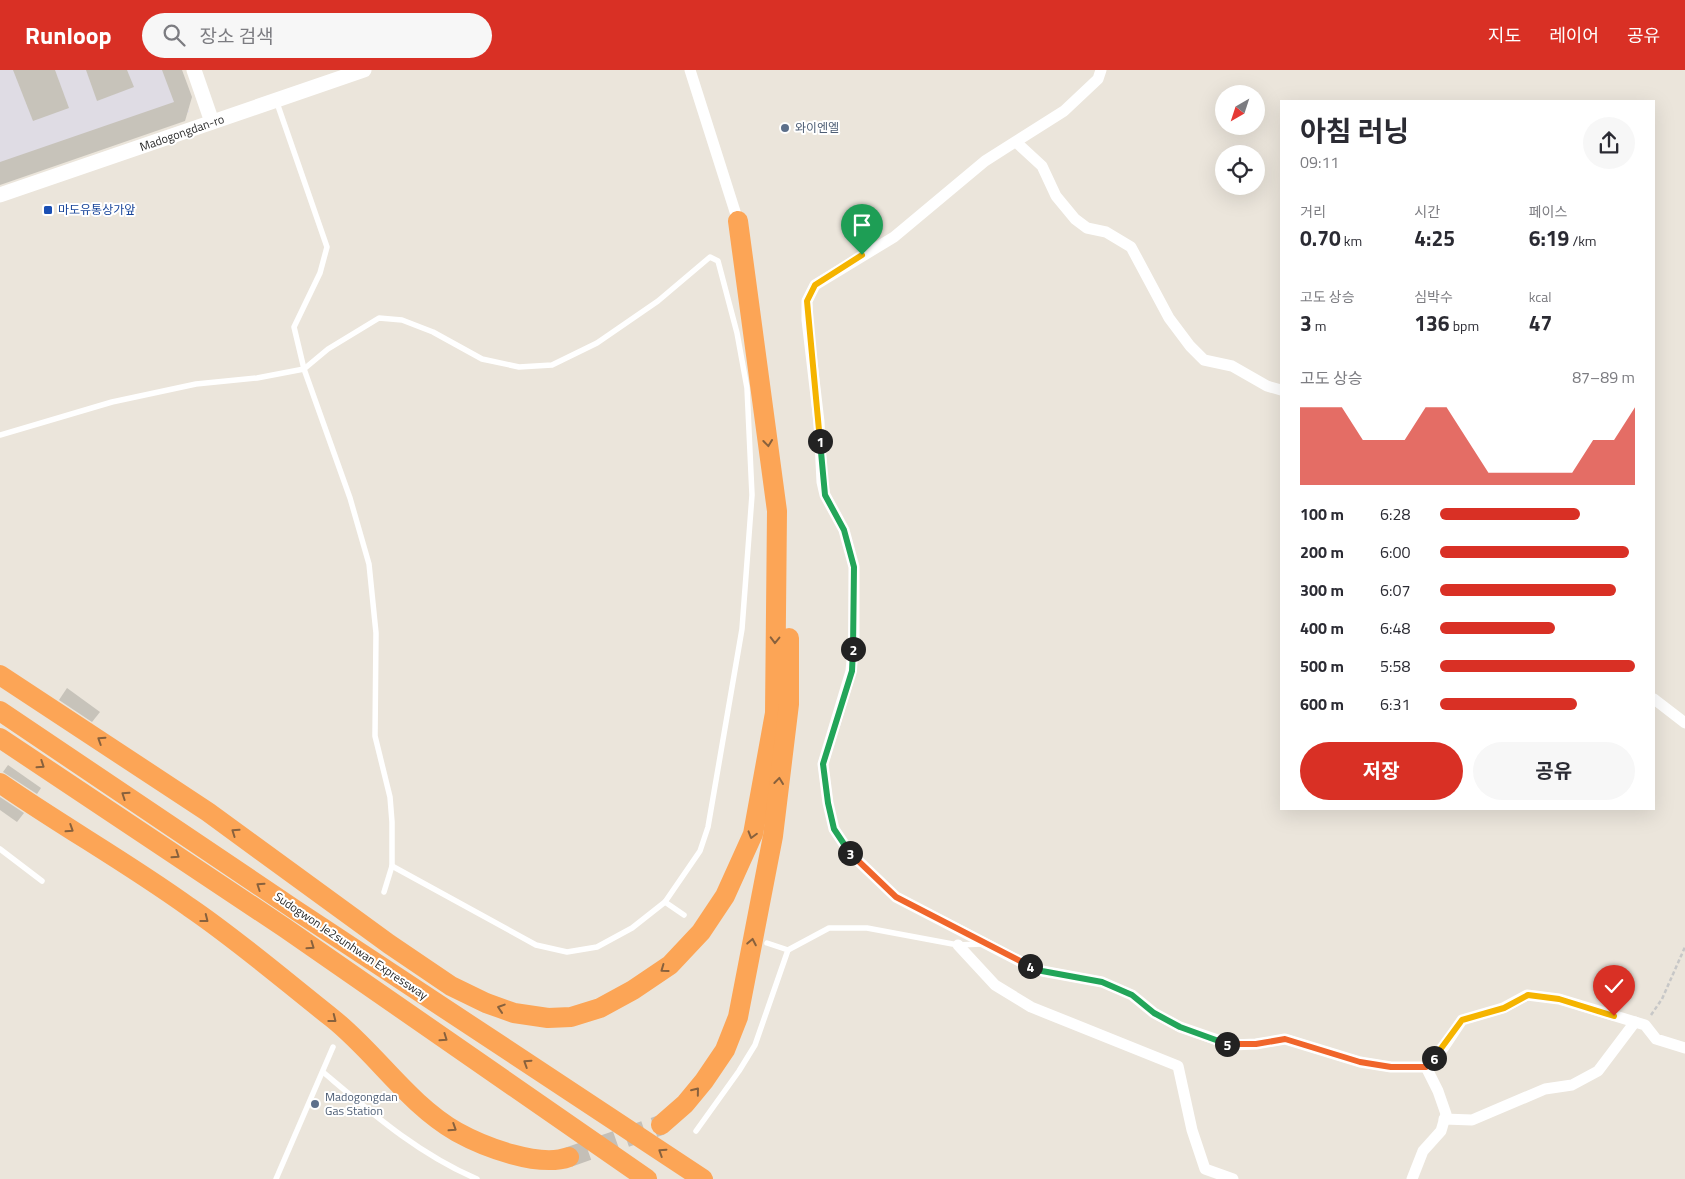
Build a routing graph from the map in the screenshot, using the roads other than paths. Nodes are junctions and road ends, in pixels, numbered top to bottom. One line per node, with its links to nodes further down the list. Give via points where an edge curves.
1 (194, 70): 6 (main road)
2 (364, 70): 5 (main road, Madogongdan-ro)
3 (690, 70): 9 (street)
4 (1101, 70): 7 (street, via 1098,79 1064,111)
5 (276, 100): 6 (main road, Madogongdan-ro); 10 (lane, via 327,247 320,273 294,327)
6 (212, 122): 8 (main road, Madogongdan-ro)
7 (1016, 142): 11 (street, via 1042,166 1056,196 1075,219 1087,228 1106,232 1131,247 1169,318 1204,360 1232,366); 26 (street, via 985,161 894,237 815,285 807,301 820,422 822,482 825,495 844,530 854,567 852,671 823,764 834,829 850,853 896,897)
8 (0, 195)
9 (738, 221): 13 (highway, one-way to 13, via 777,511 775,713 753,834 725,896 701,932 670,965 633,990 600,1008 571,1017 548,1018 514,1013 486,1004 451,986 389,944 184,796); 35 (highway, one-way to 9, via 704,1081 725,1050 738,1017 773,836 789,704 790,504 767,325)
10 (304, 368): 12 (lane, via 257,378 186,386 112,402); 20 (lane, via 344,480 369,564 376,633 374,736 390,797); 23 (lane, via 379,318 402,320 433,332 482,359 519,367 552,365 612,333 658,301 710,257 718,261 747,388 752,495 742,629 708,827 700,851)
11 (1280, 390)
12 (0, 435)
13 (0, 674)
14 (1655, 700): 16 (street)
15 (0, 711): 41 (highway, Sudogwon Je2sunhwan Expressway, one-way to 15)
16 (1685, 723)
17 (0, 738): 40 (highway, Sudogwon Je2sunhwan Expressway, one-way to 40, via 285,928)
18 (0, 783): 37 (highway, one-way to 37, via 190,907 348,1032 423,1108 456,1131 528,1158 560,1161)
19 (0, 849): 21 (lane)
20 (392, 866): 22 (lane); 23 (lane, via 536,945 568,952 597,947 632,928)
21 (42, 881)
22 (384, 892)
23 (665, 902): 24 (lane)
24 (684, 916)
25 (767, 943): 28 (lane)
26 (990, 944): 27 (lane); 32 (street, via 1042,971 1102,982 1132,995 1154,1013 1180,1027 1232,1045 1285,1039 1360,1062 1391,1067)
27 (958, 945): 28 (lane, via 867,928 828,928); 42 (street, via 995,985 1031,1007 1178,1066 1192,1130 1205,1169)
28 (788, 950): 36 (lane, via 755,1044)
29 (1640, 1024): 31 (street, via 1656,1039); 32 (street, via 1559,999 1528,995 1504,1008 1462,1020); 34 (street, via 1598,1071 1572,1085 1545,1089 1472,1120)
30 (334, 1047): 33 (lane)
31 (1685, 1048)
32 (1426, 1067): 34 (street, via 1446,1114)
33 (324, 1072): 38 (lane); 39 (lane, via 413,1146)
34 (1444, 1119): 43 (street, via 1441,1131 1423,1151)
35 (661, 1125)
36 (696, 1131)
37 (569, 1157)
38 (276, 1179)
39 (477, 1179)
40 (647, 1179)
41 (703, 1179)
42 (1233, 1179)
43 (1412, 1179)

